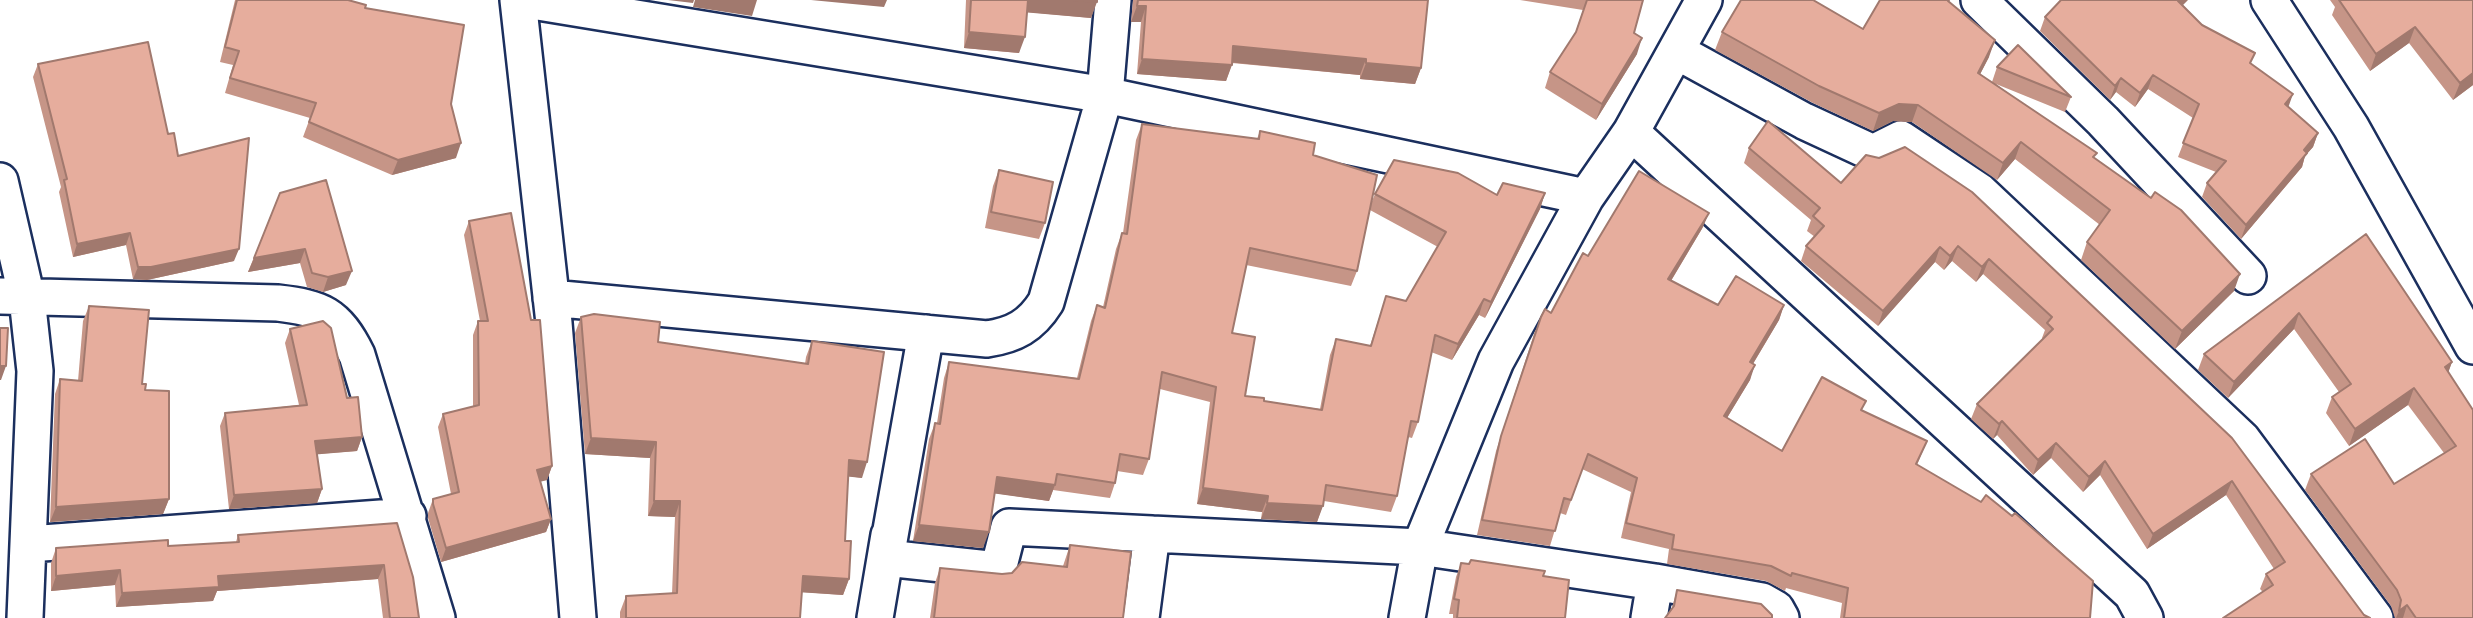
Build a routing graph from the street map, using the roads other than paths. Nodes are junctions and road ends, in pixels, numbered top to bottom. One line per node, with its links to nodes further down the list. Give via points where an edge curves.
1 (518, 0): 14 (street)
2 (526, 0): 8 (street)
3 (1113, 0): 8 (street)
4 (1704, 0): 7 (street)
5 (1979, 0): 12 (street, via 2103,121)
6 (2269, 0): 16 (street, via 2351,127)
7 (1676, 51): 9 (street); 32 (street, via 1873,153 1901,139 1979,191 2242,439)
8 (1105, 95): 11 (street); 15 (street, via 1046,302 1036,318 1005,336 987,339)
9 (1631, 132): 11 (street); 31 (street, via 2132,594)
10 (0, 181): 13 (street)
11 (1586, 197): 21 (street, via 1496,361)
12 (2248, 275)
13 (13, 297): 17 (street, via 278,303 309,307 330,316 357,355); 20 (street, via 36,371)
14 (551, 298): 15 (street); 25 (street)
15 (926, 333): 18 (street)
16 (2473, 346)
17 (408, 516): 20 (street); 24 (street)
18 (891, 522): 19 (street, via 886,558 998,570 1009,527); 26 (street)
19 (1152, 534): 21 (street); 27 (street)
20 (29, 544): 23 (street)
21 (1420, 547): 22 (street); 28 (street)
22 (1655, 582): 29 (street); 30 (street, via 1762,601 1776,609)
23 (25, 618)
24 (437, 618)
25 (578, 618)
26 (875, 618)
27 (1141, 618)
28 (1407, 618)
29 (1649, 618)
30 (1780, 618)
31 (2145, 618)
32 (2375, 618)

